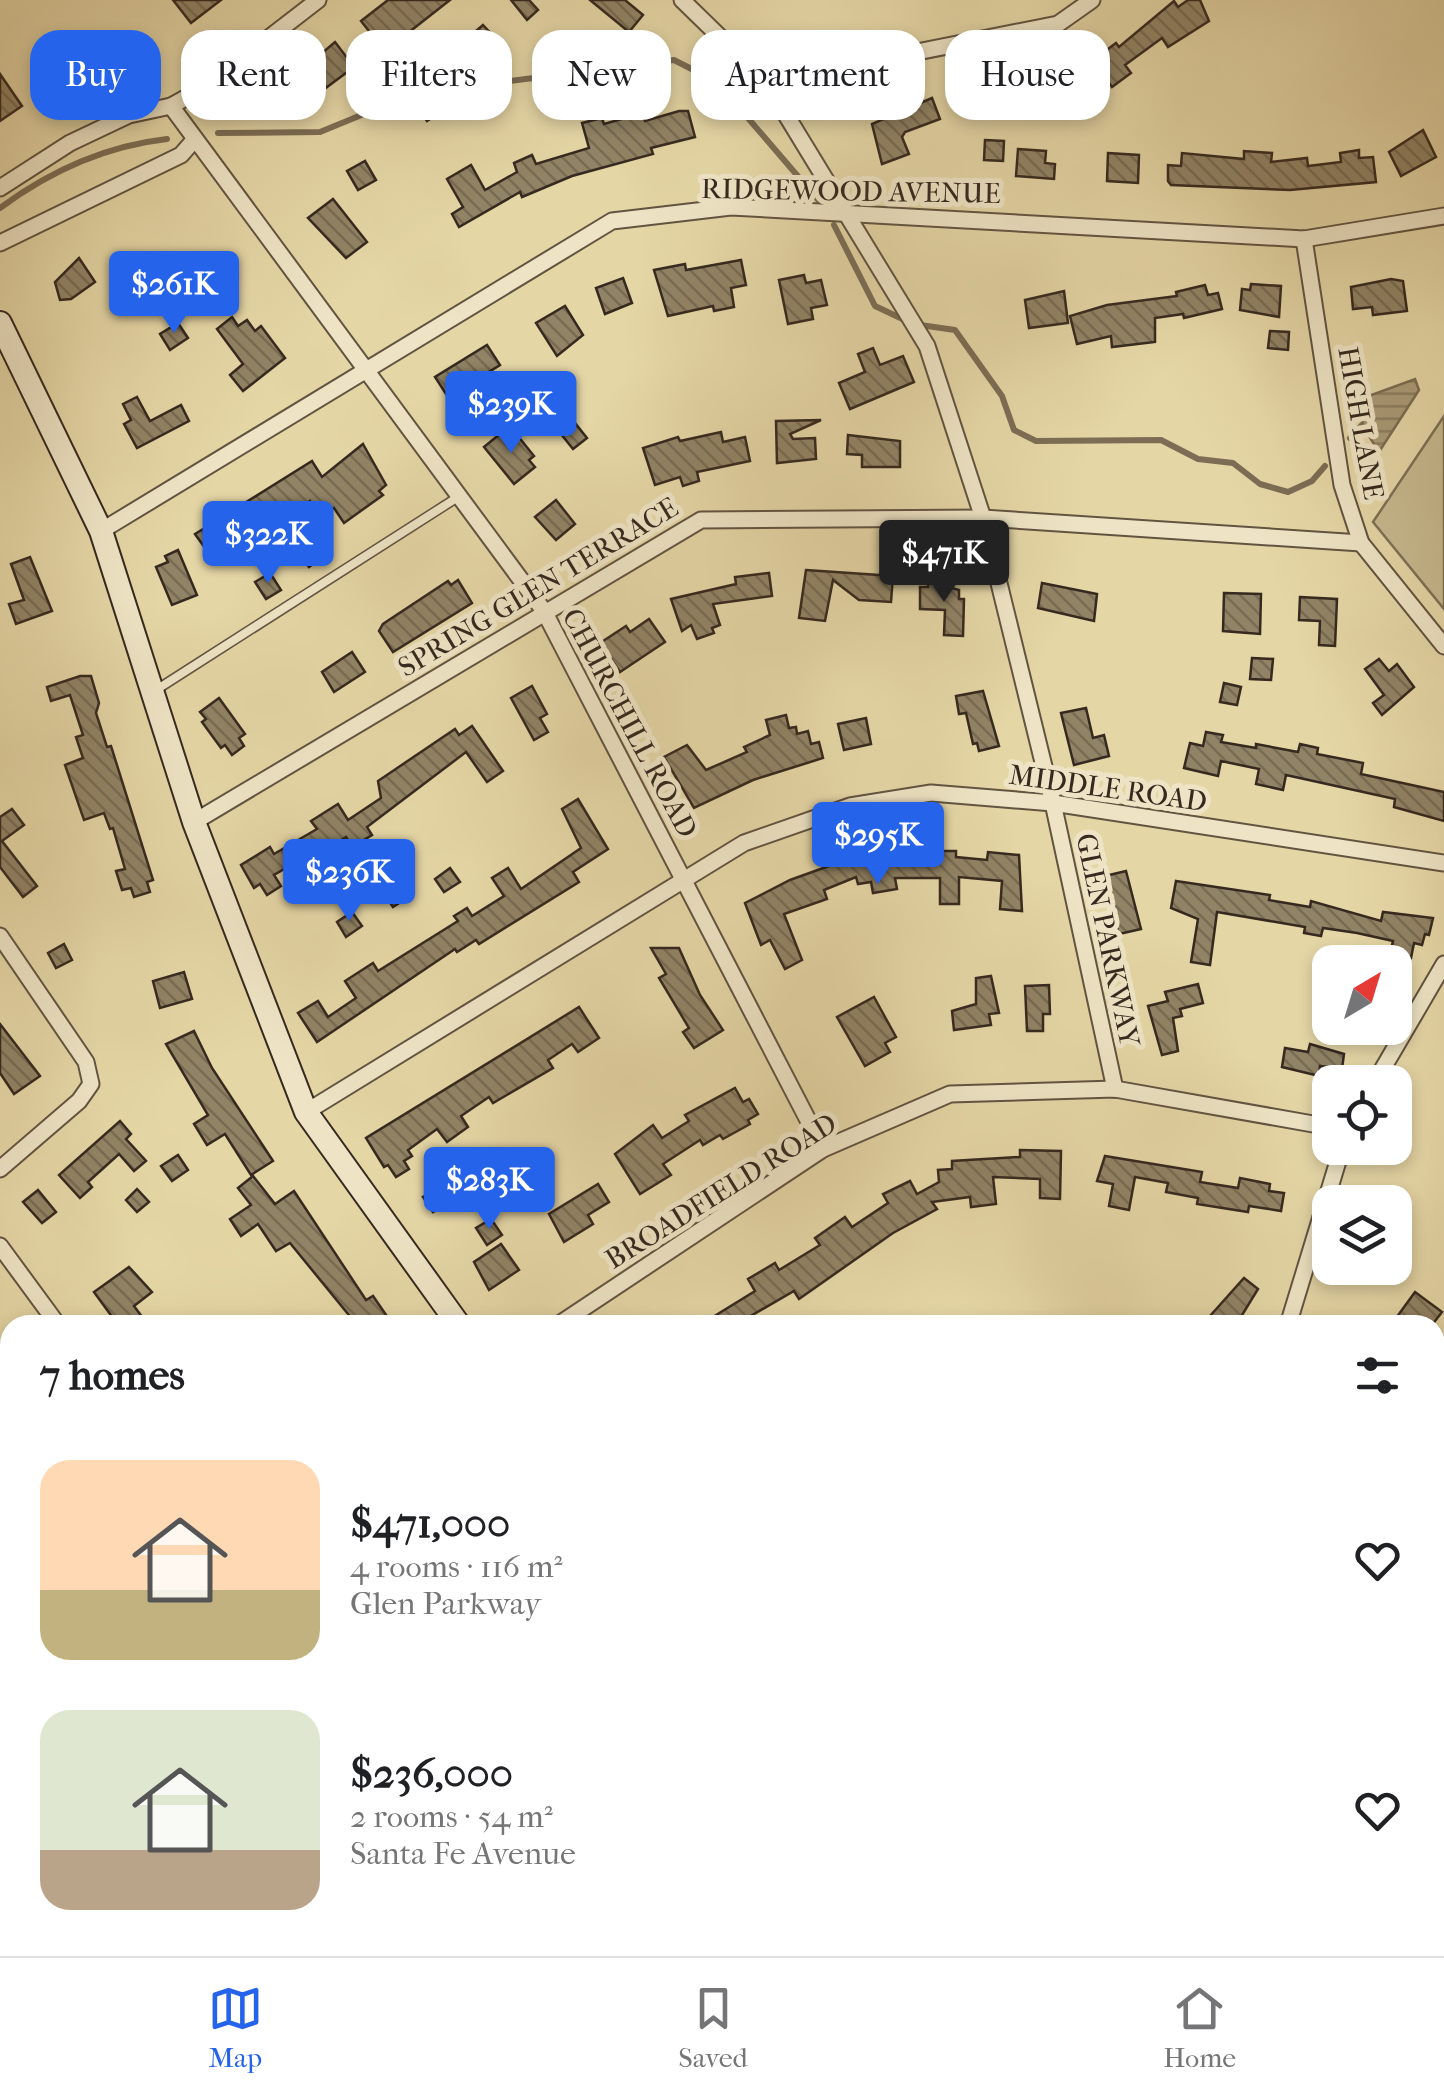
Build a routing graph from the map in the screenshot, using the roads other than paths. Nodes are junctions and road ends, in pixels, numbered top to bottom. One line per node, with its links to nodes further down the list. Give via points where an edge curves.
1 (318, 0): 6 (street)
2 (682, 0): 4 (street, GLEN PARKWAY)
3 (1092, 0): 5 (street, via 1058,24)
4 (713, 30)
5 (925, 50)
6 (171, 106): 8 (street, CHURCHILL ROAD); 9 (street, via 129,115 70,143)
7 (790, 120): 10 (street, GLEN PARKWAY)
8 (194, 139): 13 (street, via 181,156); 15 (street, CHURCHILL ROAD)
9 (0, 188)
10 (848, 211): 12 (street, RIDGEWOOD AVENUE); 15 (street, RIDGEWOOD AVENUE, via 732,208 612,221); 17 (street, GLEN PARKWAY, via 926,346)
11 (1444, 216): 12 (street, RIDGEWOOD AVENUE)
12 (1304, 239): 19 (street, HIGH LANE, via 1342,486)
13 (0, 243)
14 (0, 323): 18 (main road)
15 (362, 369): 16 (street, CHURCHILL ROAD); 18 (street, RIDGEWOOD AVENUE)
16 (458, 497): 20 (street, CHURCHILL ROAD); 22 (lane)
17 (983, 518): 19 (street, SPRING GLEN TERRACE); 20 (street, SPRING GLEN TERRACE, via 701,520); 23 (street, GLEN PARKWAY)
18 (101, 531): 22 (main road)
19 (1361, 543): 21 (street, HIGH LANE)
20 (544, 610): 24 (street, SPRING GLEN TERRACE); 26 (street, CHURCHILL ROAD)
21 (1444, 646)
22 (152, 692): 24 (main road)
23 (1053, 803): 25 (street, MIDDLE ROAD); 26 (street, MIDDLE ROAD, via 931,794 850,806 744,843); 30 (street, GLEN PARKWAY)
24 (194, 822): 31 (main road)
25 (1444, 863)
26 (684, 879): 31 (street, MIDDLE ROAD); 33 (street, CHURCHILL ROAD)
27 (0, 936): 35 (street, via 86,1062 91,1084)
28 (1444, 964): 29 (street)
29 (1385, 1065)
30 (1115, 1089): 32 (street, BROADFIELD ROAD); 33 (street, BROADFIELD ROAD, via 950,1094)
31 (306, 1112): 38 (main road)
32 (1312, 1124)
33 (823, 1148): 39 (street, BROADFIELD ROAD)
34 (1337, 1165): 40 (street)
35 (0, 1169)
36 (0, 1246): 37 (street)
37 (51, 1315)
38 (451, 1315)
39 (573, 1315)
40 (1291, 1315)

